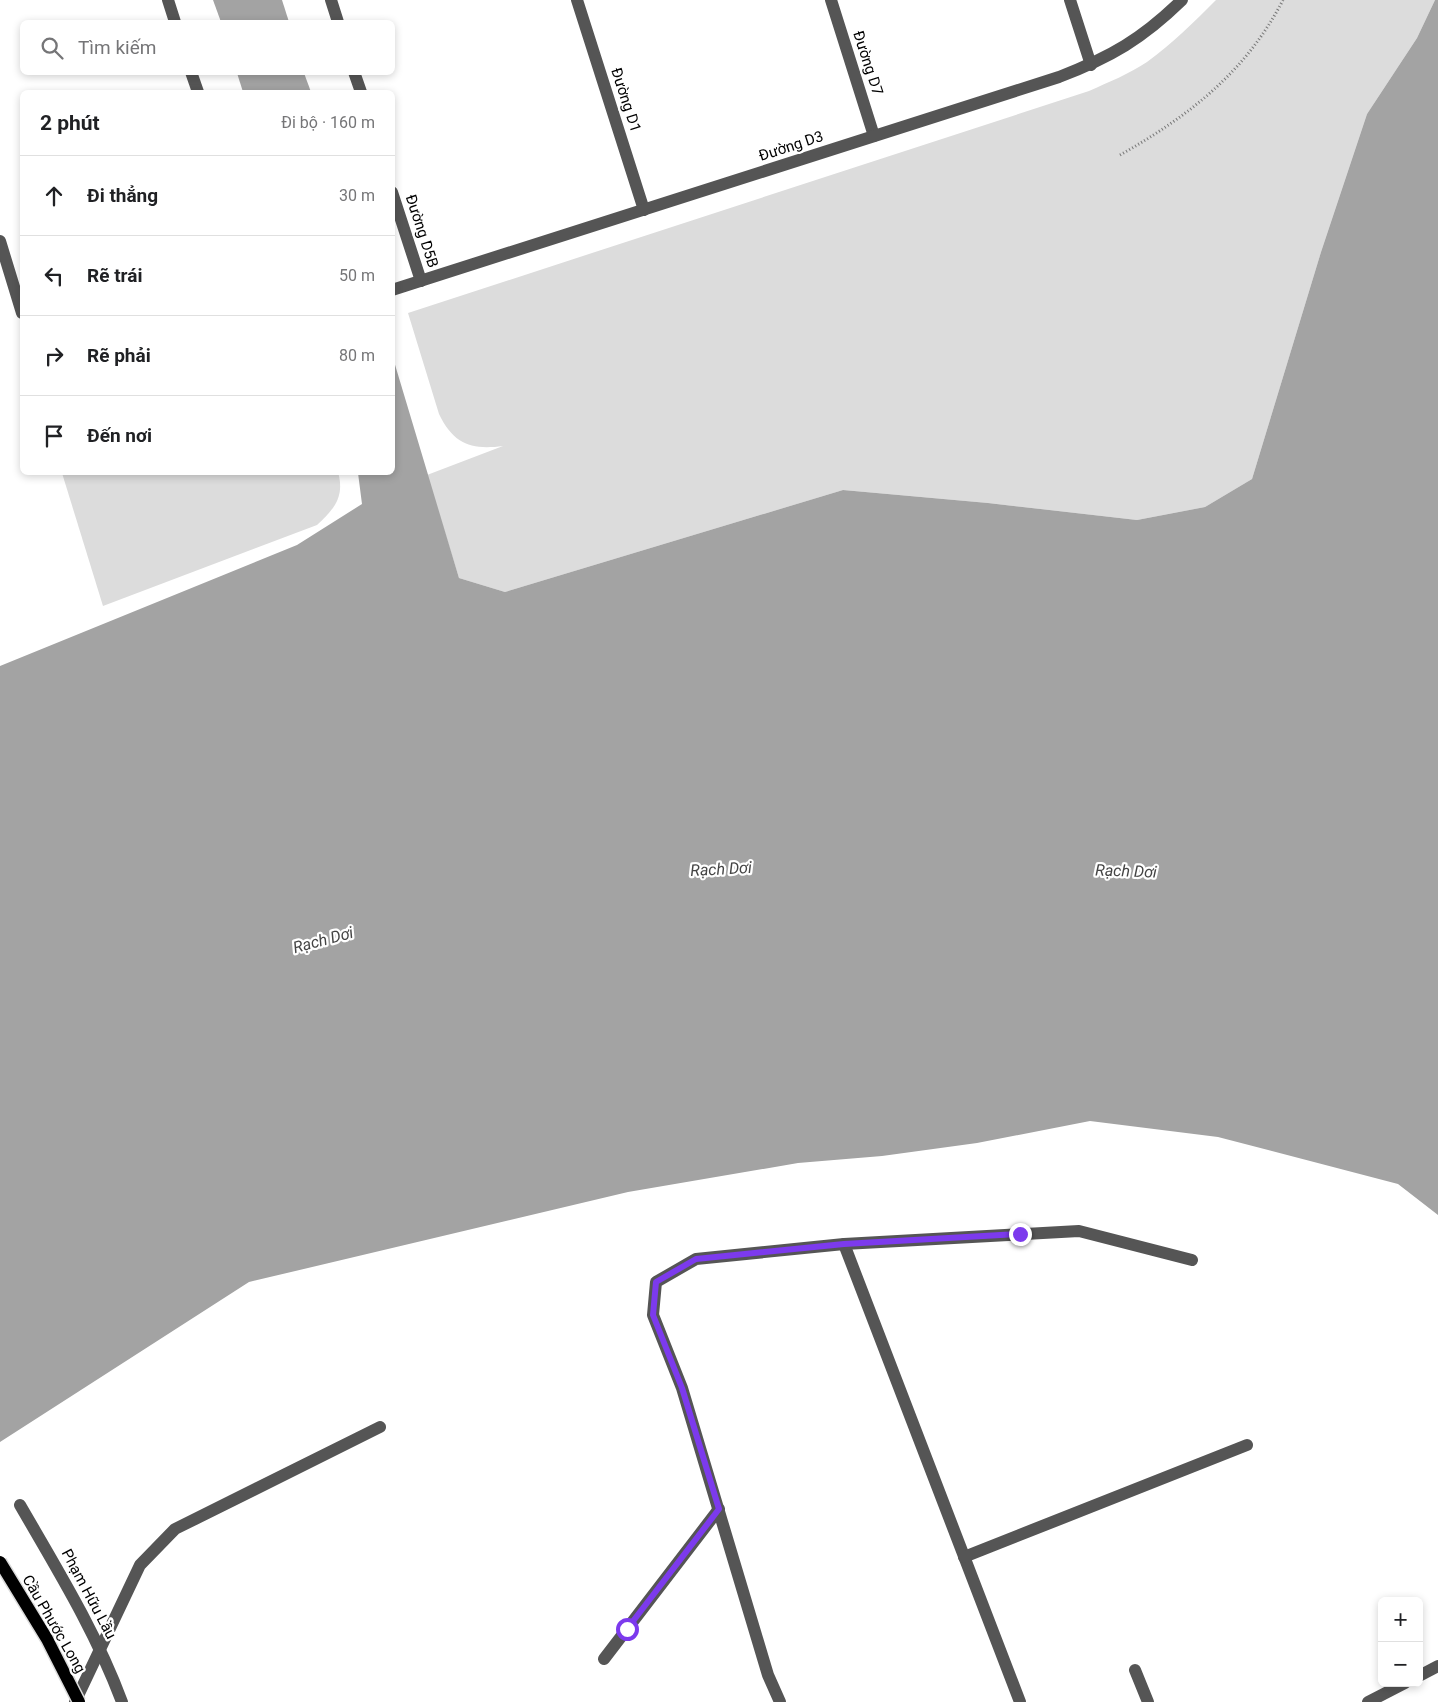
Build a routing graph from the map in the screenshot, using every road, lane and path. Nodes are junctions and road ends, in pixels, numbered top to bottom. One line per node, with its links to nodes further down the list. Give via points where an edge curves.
1 (168, 0): 8 (street)
2 (331, 0): 9 (street)
3 (577, 0): 18 (street, Đường D1)
4 (831, 0): 15 (street, Đường D7)
5 (1070, 0): 10 (street)
6 (1182, 0): 10 (street, Đường D3, via 1141,36)
7 (1283, 0): 16 (path, via 1263,35 1214,92 1175,122)
8 (174, 20)
9 (337, 20)
10 (1091, 65): 15 (street, Đường D3)
11 (192, 75): 13 (street)
12 (355, 75): 14 (street)
13 (197, 90)
14 (360, 90)
15 (874, 136): 18 (street, Đường D3)
16 (1120, 155)
17 (395, 201): 20 (street, Đường D5B)
18 (644, 210): 20 (street, Đường D3)
19 (0, 241): 22 (street)
20 (421, 281): 21 (street, Đường D3)
21 (395, 289)
22 (20, 306)
23 (844, 1244): 24 (street, via 1079,1231); 28 (street, via 696,1259 656,1282 653,1315 682,1388); 29 (street)
24 (1192, 1260)
25 (380, 1427): 31 (street, via 175,1529 140,1565)
26 (1247, 1445): 29 (street)
27 (20, 1505): 31 (street, Phạm Hữu Lầu, via 68,1586)
28 (719, 1509): 32 (street); 39 (street, via 768,1675)
29 (964, 1557): 40 (street)
30 (0, 1562): 37 (main road, Cầu Phước Long, bridge, via 47,1639)
31 (100, 1650): 37 (street); 38 (street, Phạm Hữu Lầu)
32 (604, 1659)
33 (1438, 1666): 35 (street)
34 (1135, 1670): 41 (street)
35 (1423, 1674)
36 (1397, 1687): 42 (street)
37 (77, 1702)
38 (122, 1702)
39 (780, 1702)
40 (1020, 1702)
41 (1148, 1702)
42 (1368, 1702)

